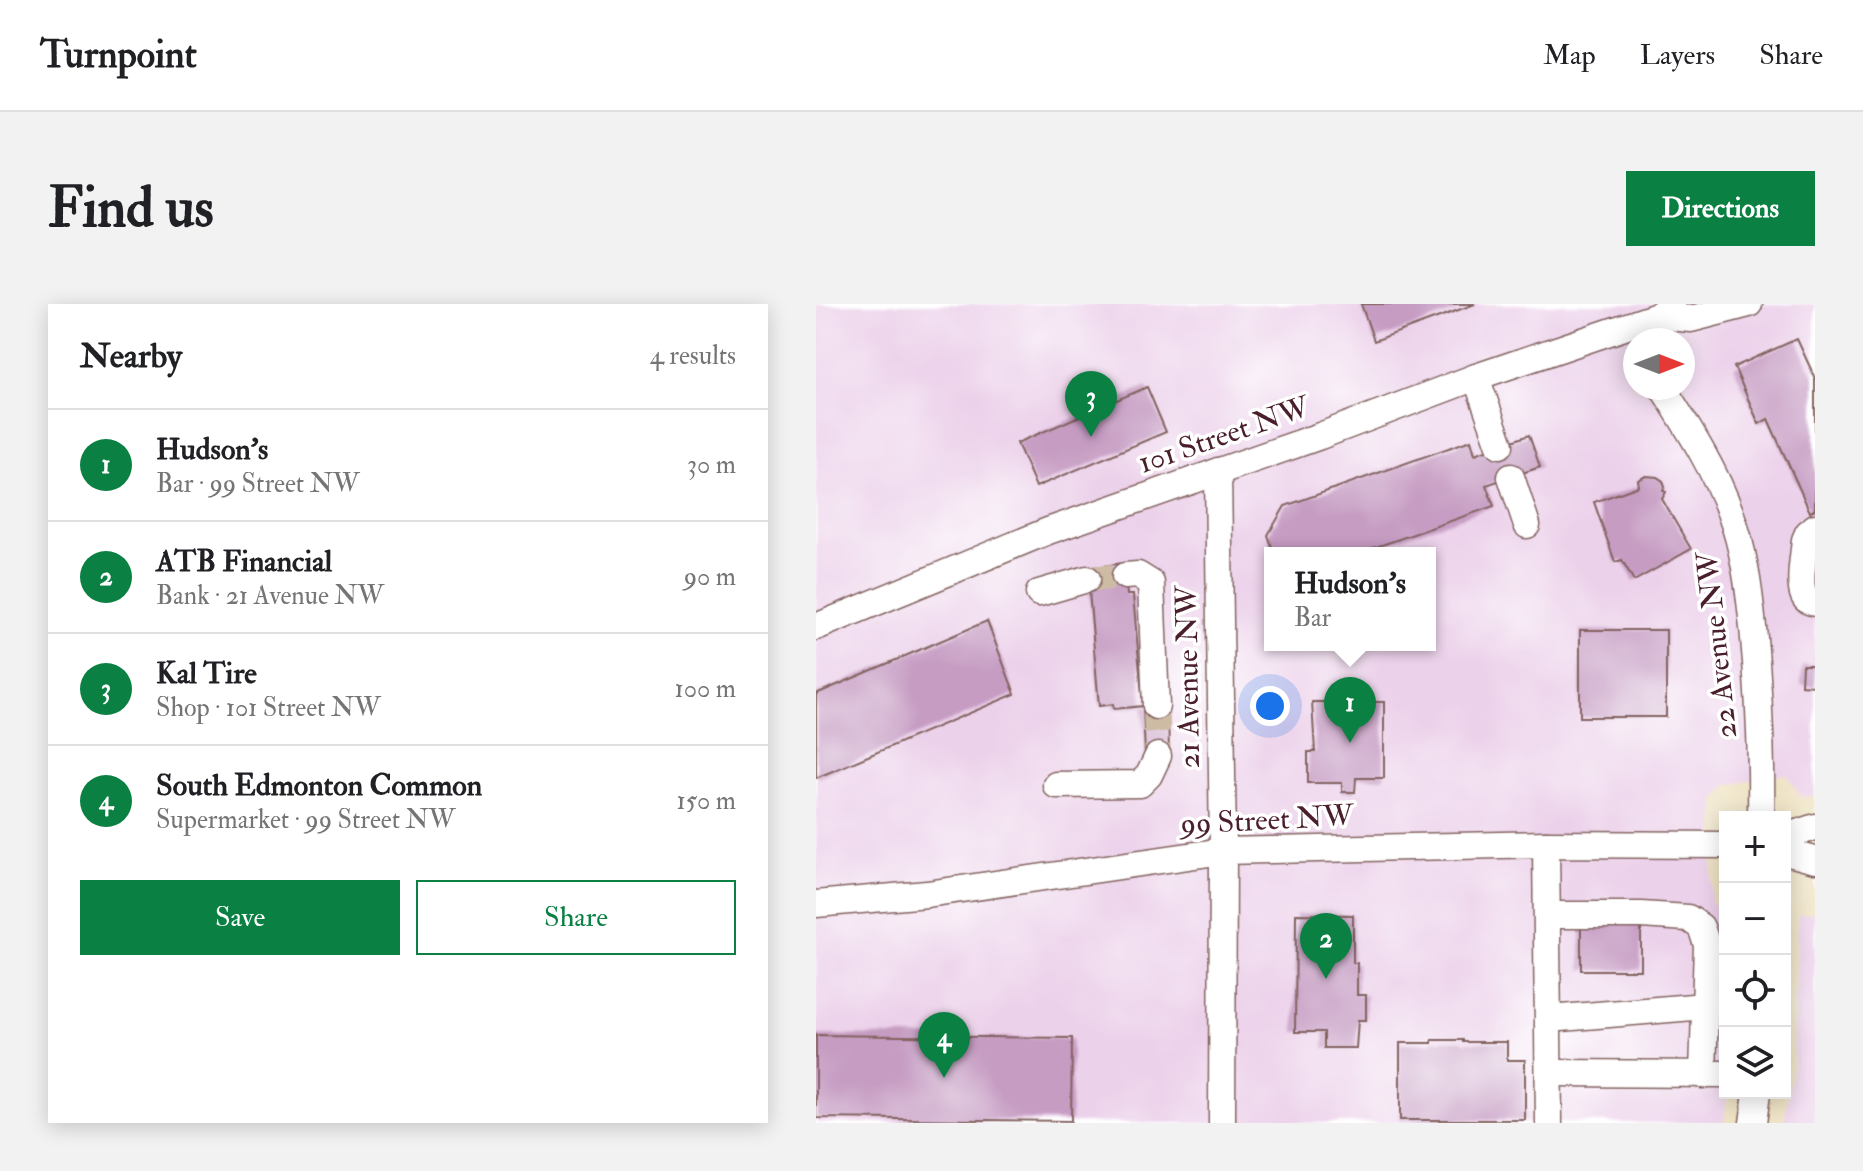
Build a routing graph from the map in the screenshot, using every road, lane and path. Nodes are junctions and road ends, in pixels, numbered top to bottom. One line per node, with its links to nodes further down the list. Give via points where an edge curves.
1 (1749, 304): 2 (street, 101 Street NW, via 1691,319)
2 (1664, 310): 3 (street, 101 Street NW)
3 (1639, 328)
4 (1623, 336): 5 (street, 101 Street NW)
5 (1476, 377): 7 (street); 8 (street, 101 Street NW)
6 (1670, 400): 20 (street, 22 Avenue NW, via 1710,466 1739,538 1759,695)
7 (1500, 445)
8 (1218, 471): 16 (street, 101 Street NW, via 1018,542); 25 (street, 21 Avenue NW)
9 (1511, 477): 10 (street)
10 (1527, 525)
11 (1815, 527): 15 (street, via 1805,540 1802,587 1808,601)
12 (1125, 576): 17 (street, via 1138,575 1151,583)
13 (1087, 579): 14 (street)
14 (1039, 593)
15 (1815, 603)
16 (816, 627)
17 (1156, 706)
18 (1158, 756): 19 (street, via 1140,784)
19 (1056, 785)
20 (1761, 811)
21 (1815, 827): 22 (street)
22 (1791, 835)
23 (1546, 844): 24 (street, 99 Street NW); 25 (street, 99 Street NW); 29 (street)
24 (1719, 845)
25 (1223, 851): 28 (street, 99 Street NW, via 927,894); 35 (street, 21 Avenue NW)
26 (1791, 854): 27 (street)
27 (1815, 860)
28 (816, 904)
29 (1548, 915): 30 (street, via 1688,918 1701,927 1707,945); 31 (street)
30 (1705, 1006): 31 (street); 33 (street)
31 (1549, 1019): 32 (street)
32 (1549, 1073): 33 (street); 36 (street)
33 (1714, 1074)
34 (1756, 1099): 37 (street)
35 (1222, 1123)
36 (1549, 1123)
37 (1753, 1123)

